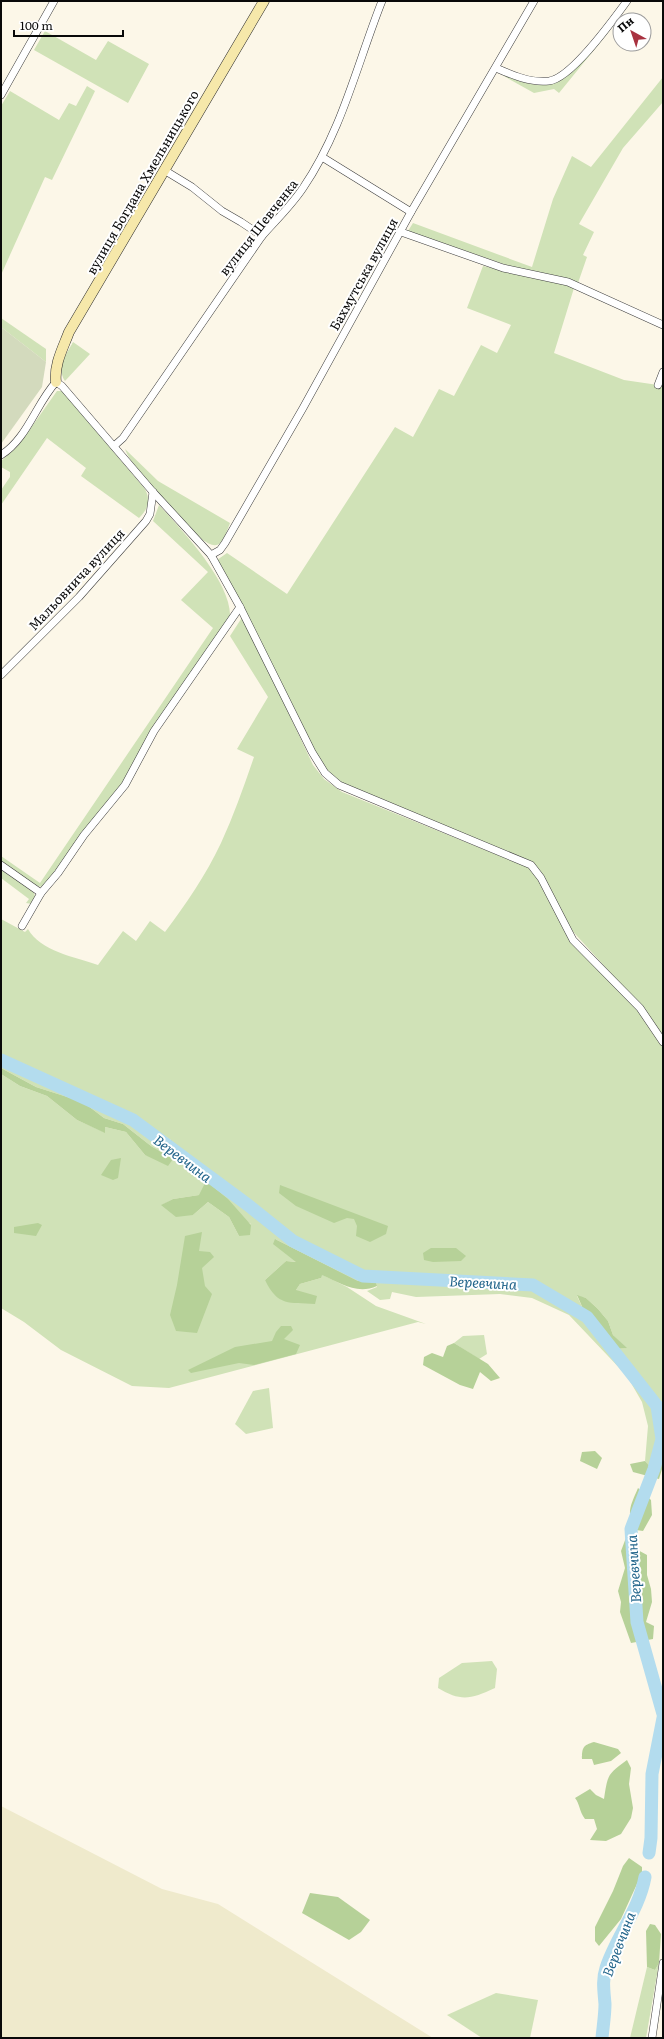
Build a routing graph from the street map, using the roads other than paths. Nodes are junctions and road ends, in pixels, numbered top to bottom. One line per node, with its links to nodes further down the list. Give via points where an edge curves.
1 (54, 1): 7 (street)
2 (264, 1): 9 (street, вулиця Богдана Хмельницького)
3 (382, 1): 8 (street, вулиця Шевченка, via 344,110)
4 (534, 1): 6 (street, Бахмутська вулиця)
5 (627, 1): 6 (street, via 592,46 559,78 536,81)
6 (496, 68): 10 (street, Бахмутська вулиця)
7 (1, 95)
8 (322, 157): 10 (street); 12 (street, вулиця Шевченка, via 290,208)
9 (164, 170): 12 (street); 15 (street, вулиця Богдана Хмельницького, via 69,332 58,360)
10 (411, 212): 11 (street, Бахмутська вулиця)
11 (401, 232): 13 (street, via 503,268 568,282); 20 (street, Бахмутська вулиця, via 229,537 220,550)
12 (262, 236): 17 (street, вулиця Шевченка, via 123,438)
13 (663, 325)
14 (663, 372): 16 (street)
15 (56, 382): 17 (street); 18 (street, via 10,448)
16 (658, 385)
17 (114, 446): 19 (street)
18 (1, 455)
19 (153, 492): 20 (street); 22 (street, Мальовнича вулиця, via 150,514 146,521 79,597)
20 (211, 555): 21 (street)
21 (240, 607): 24 (street, via 154,732 125,785); 26 (street, via 304,738 325,773 339,785 531,865 541,878 573,940 640,1008)
22 (1, 675)
23 (1, 864): 24 (street)
24 (41, 893): 25 (street)
25 (22, 926)
26 (663, 1042)
27 (663, 1964): 28 (street)
28 (652, 2038)

